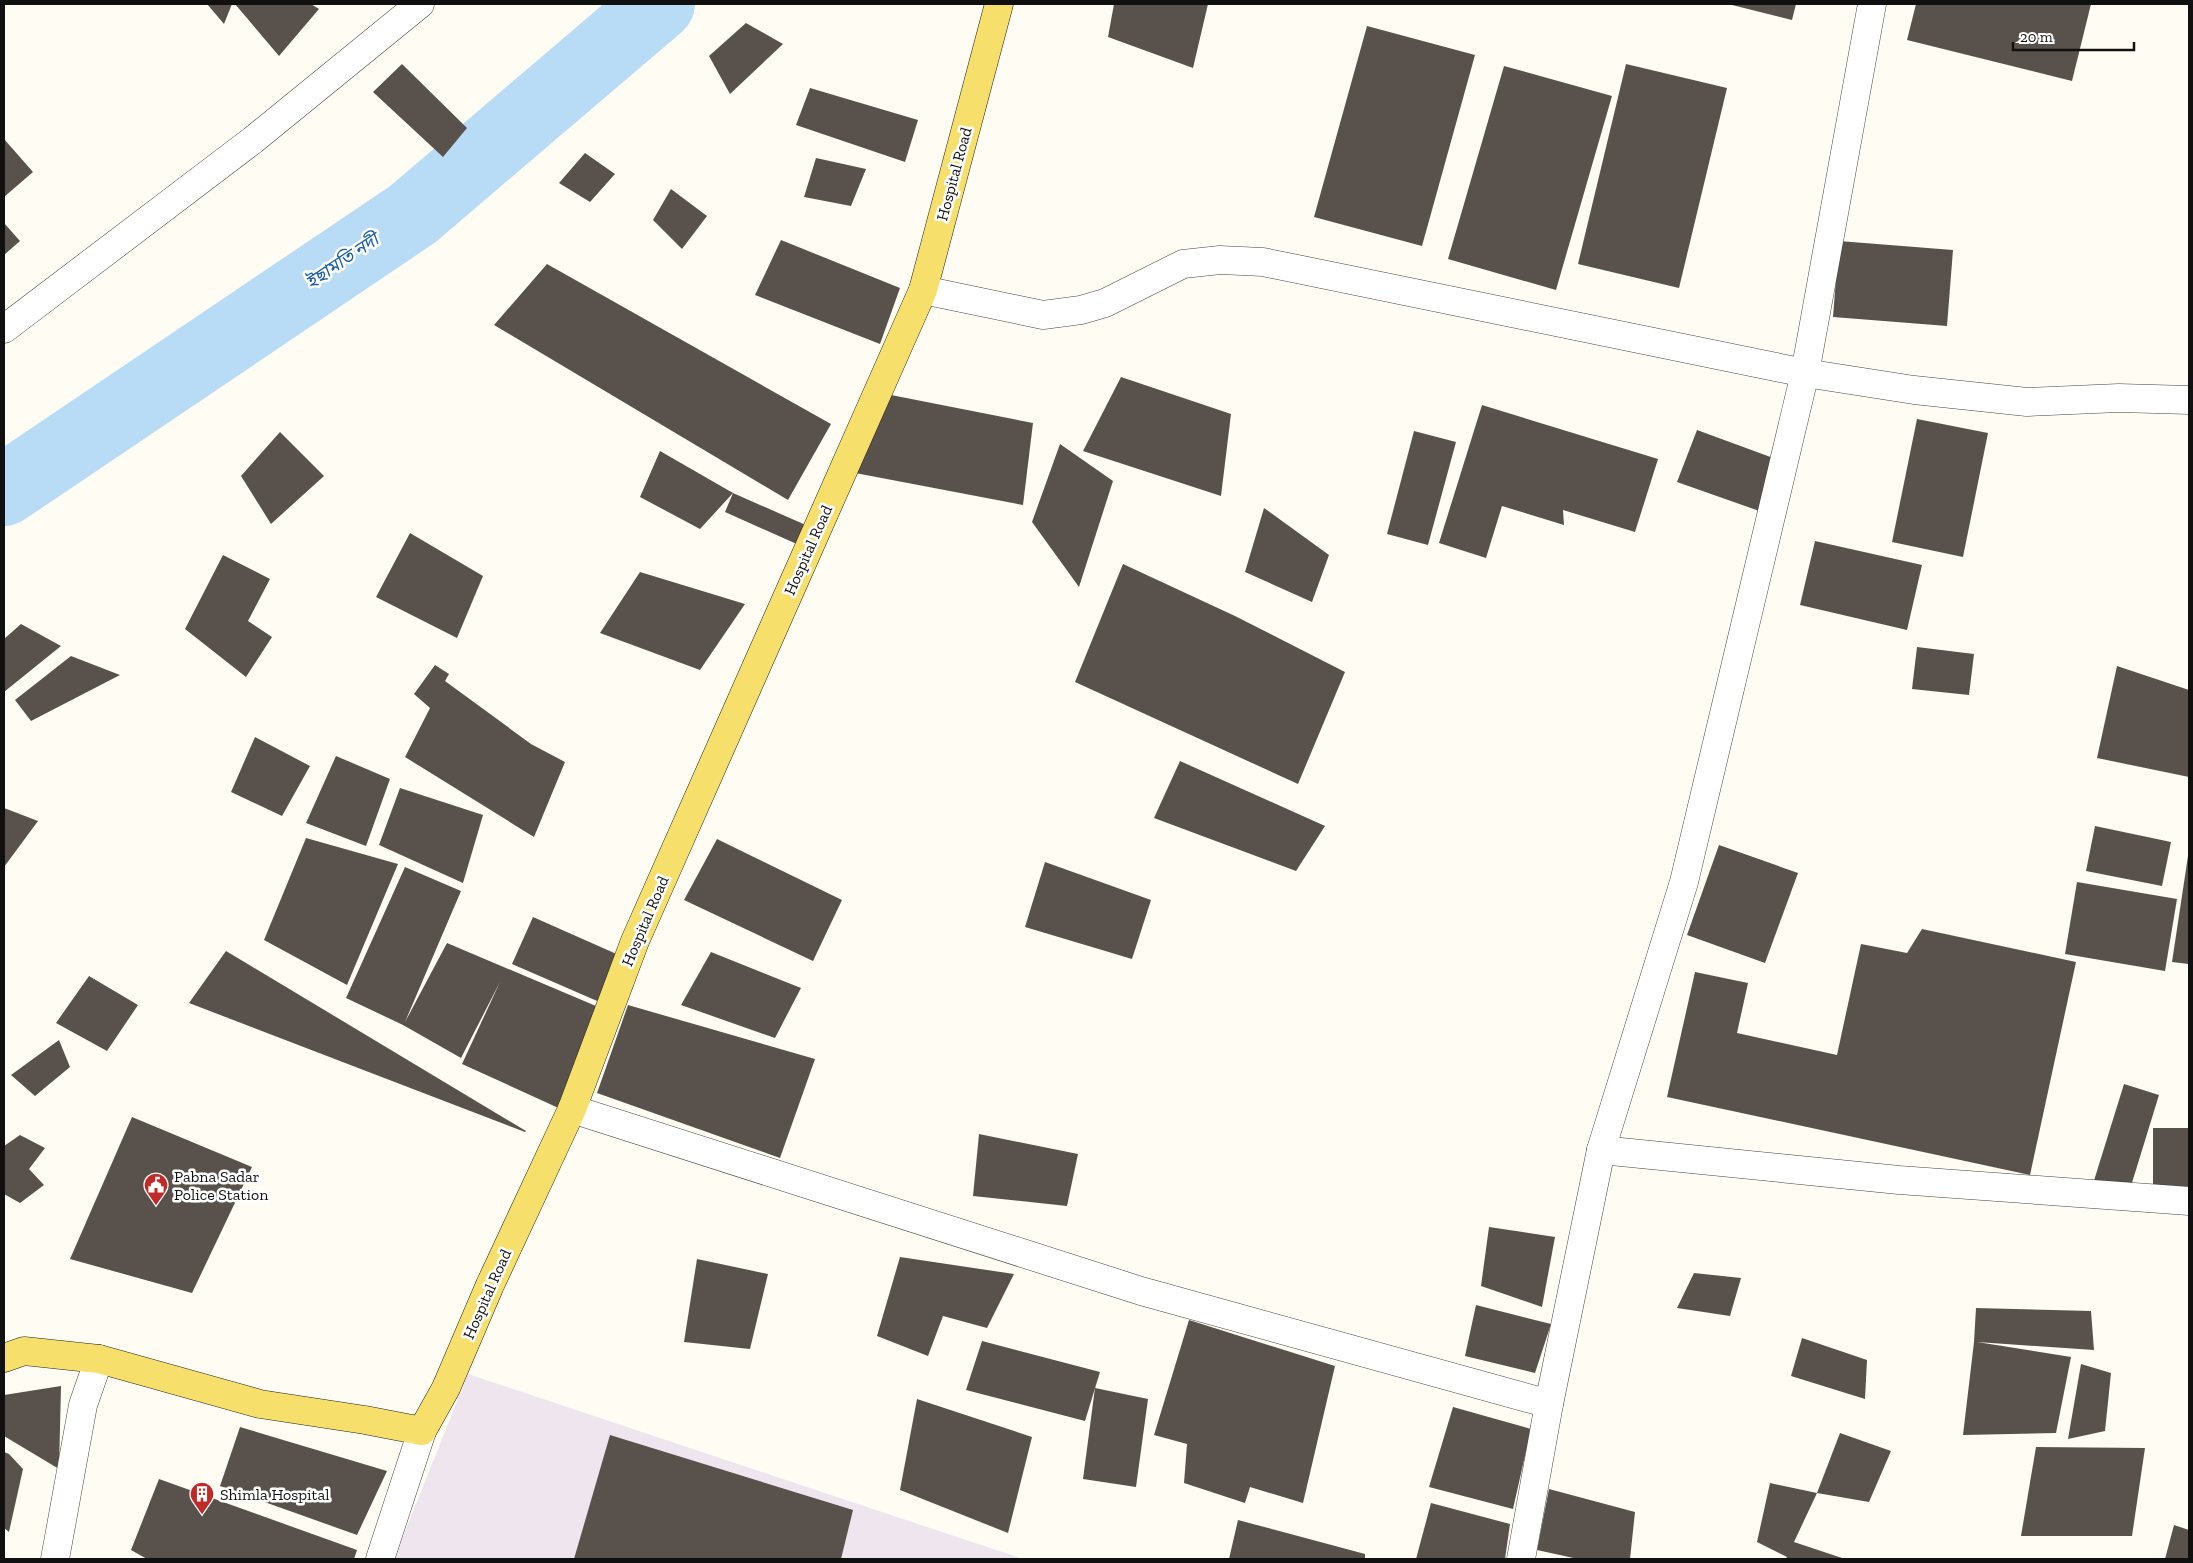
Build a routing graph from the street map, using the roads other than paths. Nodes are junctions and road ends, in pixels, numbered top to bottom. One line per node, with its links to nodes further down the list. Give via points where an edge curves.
1 (420, 4): 5 (street, via 253,140)
2 (999, 4): 4 (main road, Hospital Road)
3 (1872, 4): 6 (street)
4 (923, 290): 6 (street, via 1043,315 1081,310 1105,302 1183,264 1220,260 1263,262); 8 (main road, Hospital Road, via 635,941)
5 (4, 329)
6 (1805, 374): 7 (street, via 2027,402 2119,398); 9 (street, via 1684,882)
7 (2189, 400)
8 (572, 1110): 13 (street, via 1141,1292); 14 (main road, Hospital Road, via 446,1388)
9 (1601, 1150): 10 (street, via 1899,1180); 13 (street)
10 (2189, 1201)
11 (4, 1358): 12 (main road, via 24,1351)
12 (99, 1359): 14 (main road, via 260,1404); 15 (street, via 82,1405)
13 (1549, 1404): 17 (street)
14 (422, 1431): 16 (street)
15 (55, 1559)
16 (380, 1559)
17 (1521, 1559)

